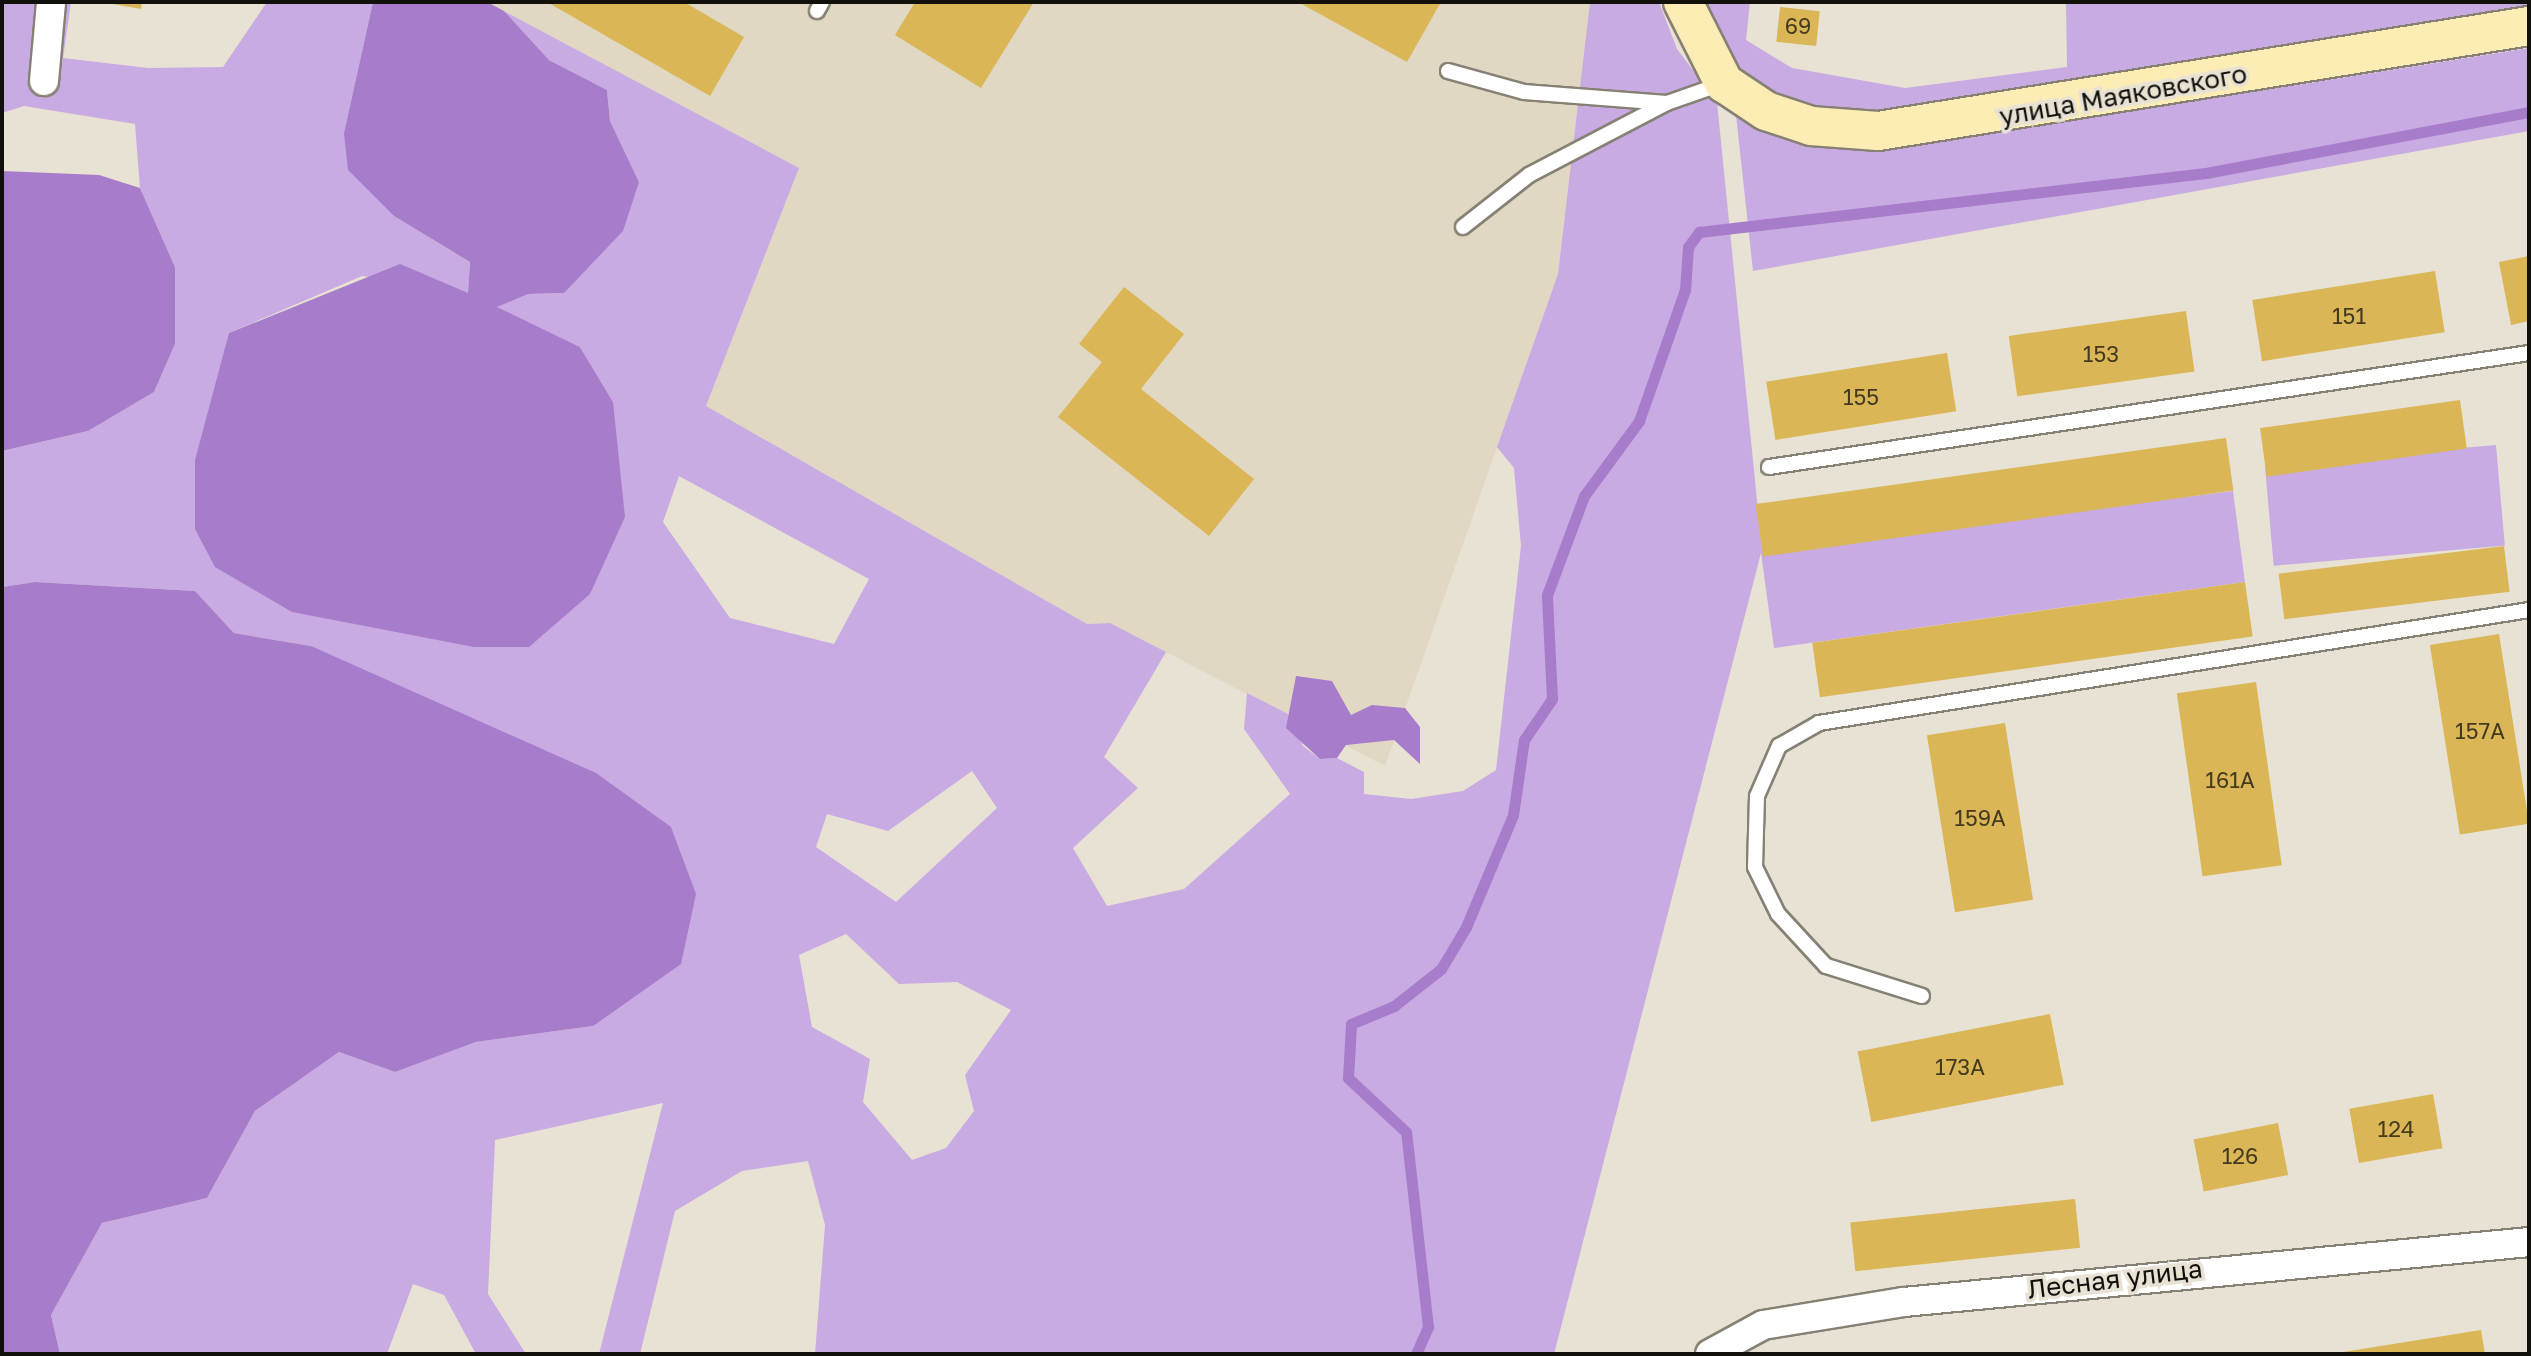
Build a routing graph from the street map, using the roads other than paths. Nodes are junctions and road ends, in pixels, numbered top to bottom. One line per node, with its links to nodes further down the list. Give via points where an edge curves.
1 (51, 2): 5 (street)
2 (1683, 2): 6 (main road)
3 (2529, 26): 6 (main road, улица Маяковского, via 1878,131 1811,126 1766,111)
4 (1448, 71): 7 (lane, via 1524,92)
5 (44, 81)
6 (1724, 83): 7 (lane)
7 (1667, 103): 8 (lane, via 1529,175)
8 (1463, 227)
9 (2529, 353): 10 (lane)
10 (1769, 467)
11 (2529, 610): 12 (lane, via 1819,723 1779,746 1757,796 1755,867 1778,914 1826,966)
12 (1922, 996)
13 (2529, 1242): 14 (street, Лесная улица, via 1904,1302 1763,1325)
14 (1710, 1354)

